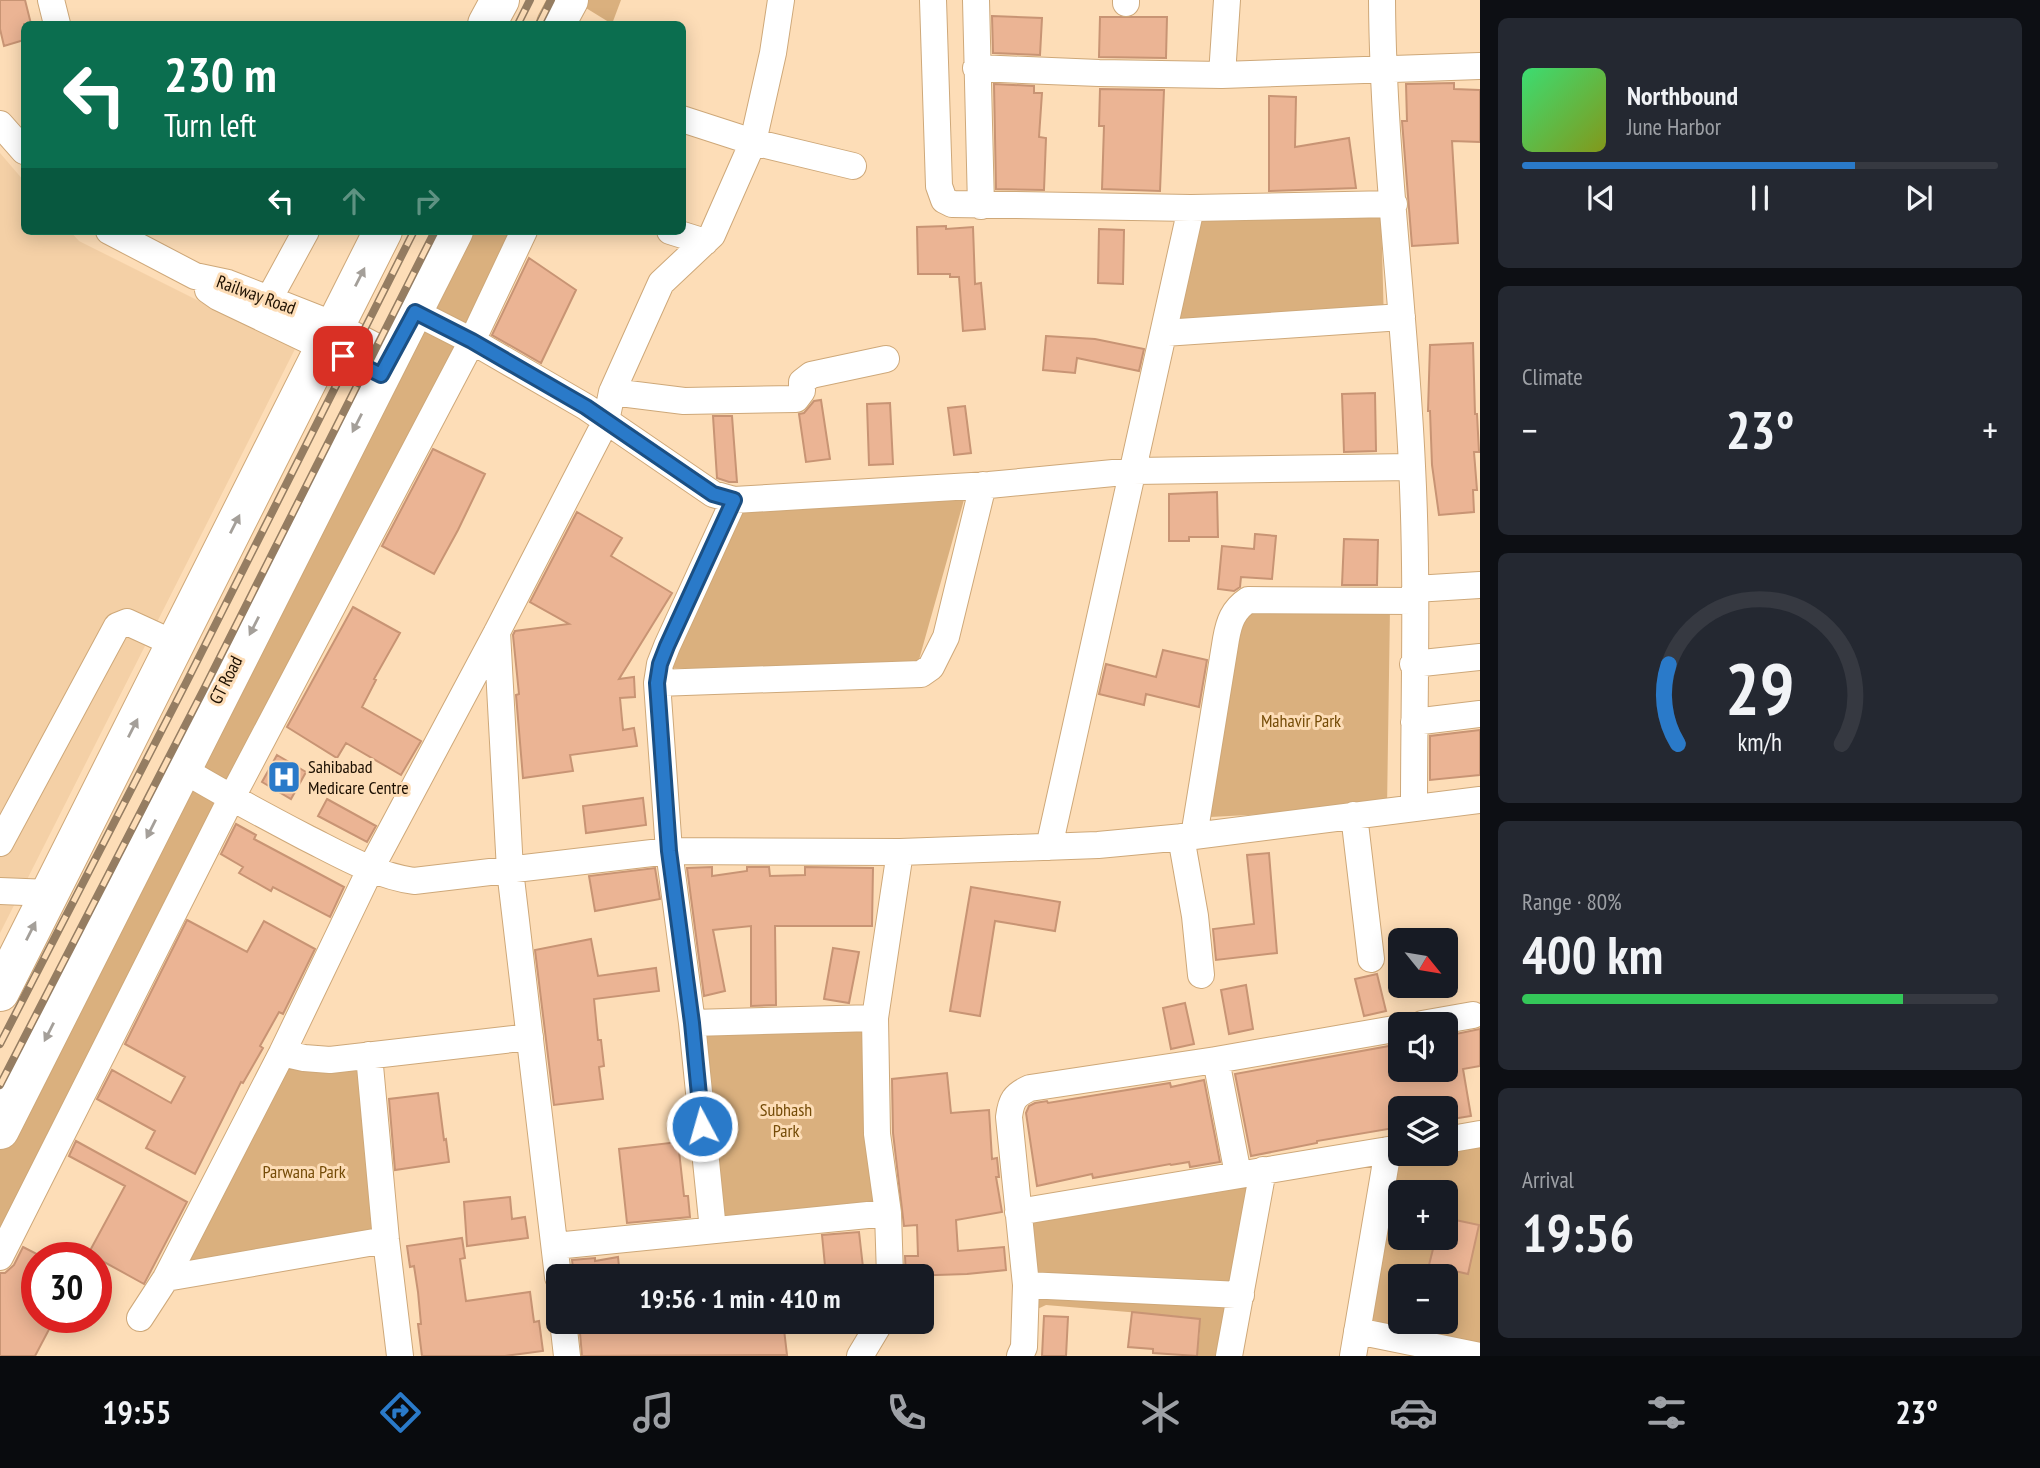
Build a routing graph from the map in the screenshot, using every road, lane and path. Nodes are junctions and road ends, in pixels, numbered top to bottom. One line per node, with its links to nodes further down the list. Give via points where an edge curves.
1 (51, 0): 10 (street)
2 (500, 0): 11 (highway)
3 (569, 0): 12 (highway)
4 (781, 0): 19 (street)
5 (933, 0): 23 (street, via 940,194 952,204)
6 (946, 0): 9 (street)
7 (1227, 0): 16 (street)
8 (1382, 0): 15 (street)
9 (976, 1): 14 (street)
10 (56, 21)
11 (489, 21)
12 (558, 21)
13 (1480, 66): 15 (street)
14 (976, 68): 16 (street); 23 (street)
15 (1383, 70): 16 (street); 22 (street)
16 (1222, 75)
17 (686, 120): 19 (street)
18 (0, 124): 20 (street)
19 (753, 142): 21 (street); 31 (street)
20 (21, 148)
21 (853, 166)
22 (1394, 204): 24 (street); 35 (street)
23 (981, 206): 24 (street)
24 (1191, 208): 36 (street)
25 (117, 235): 32 (street, Railway Road)
26 (304, 235): 33 (street)
27 (381, 235): 37 (highway, one-way to 27)
28 (452, 235): 34 (highway, GT Road)
29 (522, 235): 38 (street)
30 (683, 235): 31 (street)
31 (705, 242): 41 (street, via 661,283)
32 (195, 276): 33 (street, Railway Road); 37 (street, Railway Road, via 218,297)
33 (269, 299): 37 (street, Railway Road)
34 (415, 312): 38 (street); 40 (highway, GT Road)
35 (1402, 317): 36 (street); 43 (street)
36 (1164, 333): 44 (street)
37 (330, 336): 40 (street, Railway Road); 50 (highway, one-way to 37)
38 (472, 341): 42 (street); 57 (street)
39 (886, 359): 41 (street, via 811,375 802,382 796,399 684,401)
40 (386, 365): 56 (highway, GT Road, one-way to 56)
41 (612, 392): 42 (street)
42 (606, 421): 46 (street, via 713,494); 49 (street)
43 (1412, 467): 44 (street); 48 (street)
44 (1134, 471): 45 (street); 63 (street)
45 (983, 485): 46 (street); 53 (street, via 946,637 931,667 921,674)
46 (734, 500): 53 (street, via 667,646)
47 (1480, 584): 48 (street)
48 (1415, 595): 52 (street); 61 (street, via 1248,600 1238,607 1230,620)
49 (497, 632): 66 (street); 67 (street)
50 (175, 644): 62 (street, via 127,622 117,626); 69 (highway, one-way to 50)
51 (1480, 657): 52 (street)
52 (1413, 664): 55 (street)
53 (657, 683): 64 (street)
54 (1480, 715): 55 (street)
55 (1413, 722): 59 (street)
56 (182, 769): 57 (street); 82 (highway, GT Road, one-way to 82)
57 (231, 799): 66 (street); 93 (street)
58 (1480, 800): 59 (street)
59 (1414, 807): 60 (street)
60 (1354, 814): 61 (street); 70 (street)
61 (1187, 836): 63 (street); 71 (street)
62 (0, 843)
63 (1049, 847): 65 (street)
64 (669, 851): 65 (street); 67 (street); 76 (street)
65 (900, 852): 74 (street)
66 (370, 870): 67 (street, via 414,881); 79 (street)
67 (510, 870): 78 (street)
68 (0, 891): 69 (street)
69 (50, 893): 72 (highway, one-way to 69)
70 (1371, 959)
71 (1201, 975)
72 (0, 992)
73 (1474, 1015): 75 (street)
74 (875, 1018): 76 (street); 89 (street, via 877,1134)
75 (1458, 1018)
76 (692, 1023): 90 (street)
77 (1388, 1030): 81 (street)
78 (530, 1037): 80 (street); 92 (street)
79 (282, 1053): 80 (street, via 330,1060); 96 (street)
80 (369, 1055): 91 (street)
81 (1216, 1060): 87 (street); 88 (street, via 1017,1093 1010,1102 1009,1118)
82 (0, 1130)
83 (1480, 1134): 84 (street)
84 (1458, 1138)
85 (1388, 1150): 87 (street)
86 (1391, 1166): 102 (street)
87 (1251, 1172): 88 (street); 98 (street)
88 (1018, 1212): 97 (street)
89 (888, 1213): 90 (street); 95 (street)
90 (713, 1230): 92 (street)
91 (386, 1240): 96 (street); 103 (street)
92 (555, 1247): 94 (street)
93 (0, 1257)
94 (557, 1264)
95 (890, 1264)
96 (166, 1279): 99 (street)
97 (1026, 1285): 98 (street); 106 (street)
98 (1241, 1295): 107 (street)
99 (140, 1318)
100 (564, 1334): 104 (street)
101 (873, 1334): 105 (street)
102 (1355, 1343): 108 (street)
103 (400, 1356)
104 (566, 1356)
105 (860, 1356)
106 (1020, 1356)
107 (1229, 1356)
108 (1480, 1356)

